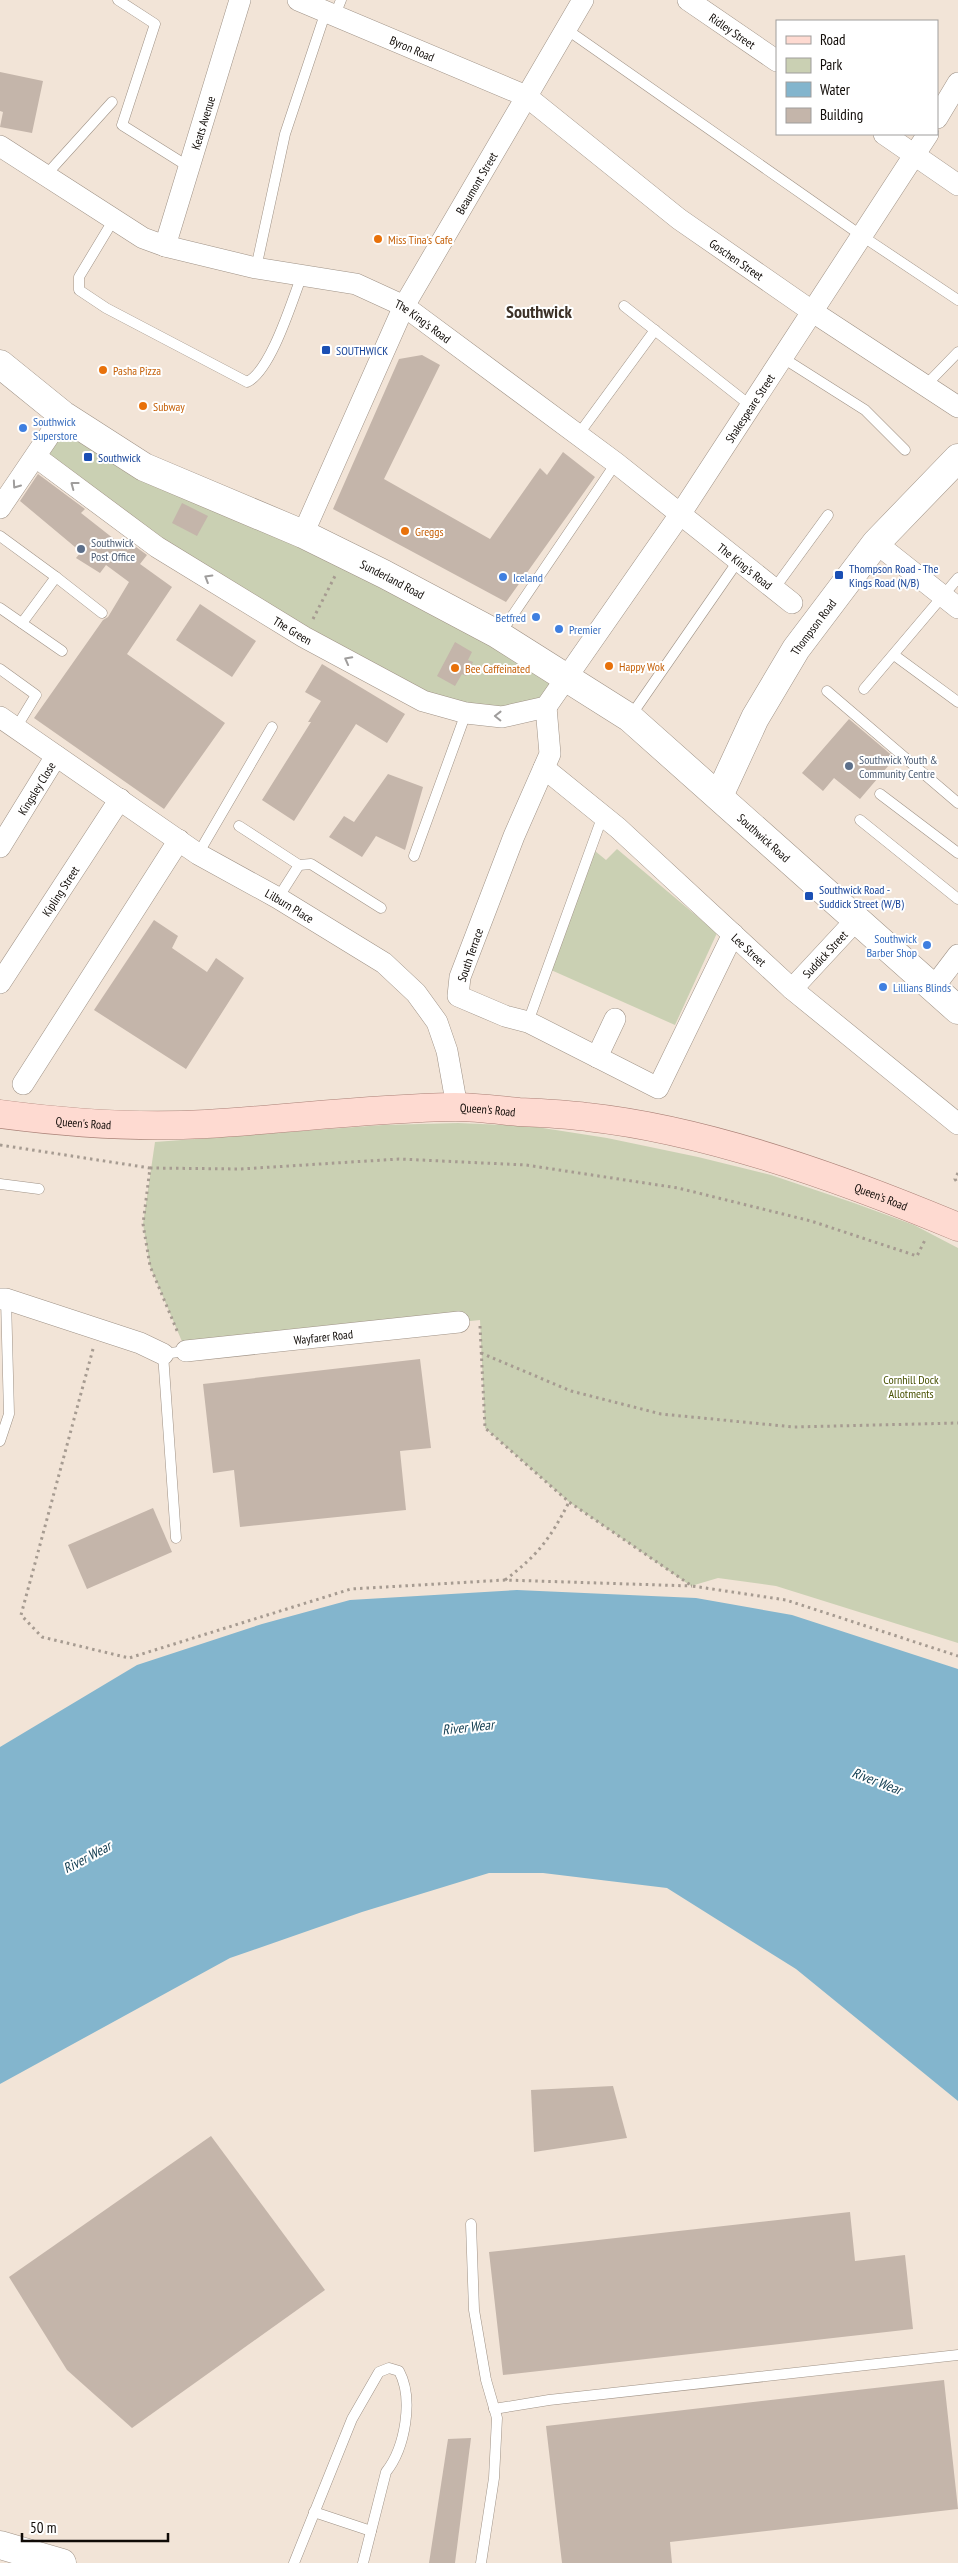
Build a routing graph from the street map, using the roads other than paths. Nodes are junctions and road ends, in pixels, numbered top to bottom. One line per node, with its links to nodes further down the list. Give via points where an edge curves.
1 (118, 0): 17 (lane, via 156,24 122,125)
2 (240, 0): 17 (street, Keats Avenue)
3 (298, 0): 6 (street, Byron Road)
4 (583, 0): 7 (street, Beaumont Street)
5 (688, 0): 8 (street, Ridley Street)
6 (334, 9): 10 (street, Byron Road); 23 (lane, via 285,134)
7 (566, 29): 10 (street, Beaumont Street); 21 (lane)
8 (776, 60)
9 (958, 83): 12 (street)
10 (526, 96): 26 (street, Beaumont Street); 28 (street, Goschen Street, via 679,219)
11 (112, 102): 18 (lane)
12 (938, 116)
13 (885, 135): 16 (street)
14 (927, 135): 16 (street, Shakespeare Street)
15 (0, 146): 18 (street, The King's Road)
16 (915, 155): 19 (street); 21 (street, Shakespeare Street)
17 (189, 167): 22 (street, Keats Avenue)
18 (46, 176): 20 (street, The King's Road)
19 (958, 185)
20 (114, 219): 22 (street, The King's Road, via 143,238); 24 (lane, via 79,277 79,290 246,382 254,379 267,360)
21 (862, 236): 25 (lane); 28 (street, Shakespeare Street)
22 (165, 246): 23 (street, The King's Road)
23 (256, 268): 24 (street, The King's Road)
24 (302, 275): 26 (street, The King's Road, via 356,284)
25 (958, 300)
26 (404, 306): 37 (street, The King's Road); 45 (street, Beaumont Street)
27 (624, 306): 29 (lane)
28 (813, 312): 31 (street, Shakespeare Street); 33 (street, Goschen Street)
29 (655, 330): 34 (lane); 37 (lane)
30 (958, 352): 33 (lane)
31 (783, 358): 34 (street, Shakespeare Street); 38 (lane, via 865,410)
32 (0, 364): 36 (street)
33 (926, 385): 35 (street, Goschen Street)
34 (751, 406): 43 (street, Shakespeare Street)
35 (958, 407)
36 (62, 415): 39 (street); 45 (street, Sunderland Road, via 144,467)
37 (578, 434): 41 (street, The King's Road)
38 (905, 450)
39 (36, 456): 42 (street, one-way to 42); 66 (street, The Green, one-way to 39, via 423,701 304,637 157,547)
40 (958, 458): 47 (street, Thompson Road)
41 (616, 463): 43 (street, The King's Road); 57 (lane)
42 (0, 508)
43 (681, 513): 48 (street, The King's Road); 61 (street, Shakespeare Street)
44 (828, 515): 51 (lane)
45 (303, 534): 57 (street, Sunderland Road)
46 (0, 536): 49 (lane)
47 (876, 543): 52 (street); 73 (street, Thompson Road, via 796,649 756,718)
48 (738, 561): 51 (street, The King's Road); 67 (lane)
49 (56, 577): 55 (lane); 56 (lane)
50 (958, 578): 52 (lane)
51 (774, 589): 53 (street, The King's Road)
52 (950, 602): 59 (lane)
53 (792, 603)
54 (0, 608): 56 (lane)
55 (102, 613)
56 (22, 624): 58 (lane)
57 (499, 635): 61 (street, Sunderland Road)
58 (62, 651)
59 (894, 655): 62 (lane); 64 (lane)
60 (0, 669): 68 (lane, via 36,695)
61 (565, 677): 65 (street); 67 (street, Southwick Road)
62 (864, 689)
63 (827, 691): 75 (lane)
64 (958, 702)
65 (546, 707): 66 (street, The Green, one-way to 66, via 502,717); 71 (street, South Terrace, via 550,754)
66 (466, 713): 83 (lane)
67 (630, 718): 73 (street, Southwick Road)
68 (8, 722): 70 (street, Lilburn Place)
69 (272, 727): 82 (lane)
70 (56, 756): 74 (street, Lilburn Place); 80 (street, Kingsley Close)
71 (544, 768): 76 (street, Lee Street); 96 (street, South Terrace, via 460,977 458,996)
72 (880, 794): 81 (lane)
73 (719, 796): 88 (street, Southwick Road)
74 (120, 799): 79 (street, Lilburn Place); 91 (street, Kipling Street)
75 (958, 802)
76 (603, 815): 89 (street, Lee Street); 96 (lane)
77 (860, 820): 86 (lane)
78 (239, 826): 84 (lane)
79 (179, 840): 82 (street, Lilburn Place); 98 (street)
80 (0, 847)
81 (958, 853)
82 (198, 854): 85 (street, Lilburn Place)
83 (414, 856)
84 (299, 864): 85 (lane); 87 (lane, via 312,864)
85 (278, 898): 99 (street, Lilburn Place, via 384,963 416,993 439,1030 447,1051)
86 (958, 899)
87 (382, 908)
88 (856, 920): 92 (street, Southwick Road); 93 (street, Suddick Street)
89 (733, 934): 93 (street, Lee Street); 97 (street, South Terrace, via 658,1088)
90 (958, 955): 92 (street)
91 (0, 983)
92 (933, 988): 94 (street, Southwick Road)
93 (792, 989): 101 (street, Lee Street)
94 (958, 1010)
95 (615, 1019): 97 (street)
96 (528, 1022): 97 (street, South Terrace)
97 (597, 1057)
98 (23, 1084)
99 (457, 1107): 100 (main road, Queen's Road, via 204,1124 120,1125); 104 (main road, Queen's Road, via 589,1117 675,1132 755,1154 888,1198)
100 (0, 1114)
101 (958, 1124)
102 (0, 1184): 103 (lane)
103 (39, 1189)
104 (958, 1227)
105 (3, 1299): 108 (street, via 140,1343); 109 (lane, via 9,1414)
106 (459, 1322): 107 (street, Wayfarer Road)
107 (186, 1352): 108 (lane)
108 (163, 1354): 110 (lane)
109 (0, 1441)
110 (176, 1538)
111 (471, 2224): 113 (lane, via 474,2310)
112 (958, 2355): 113 (lane, via 549,2400)
113 (494, 2409): 120 (lane, via 497,2418 494,2478)
114 (314, 2512): 115 (lane); 115 (lane, via 352,2419 379,2372 389,2368 400,2371 407,2400 402,2438 396,2460 386,2472); 118 (lane)
115 (371, 2531): 119 (lane)
116 (0, 2545): 117 (street)
117 (62, 2563)
118 (294, 2563)
119 (363, 2563)
120 (481, 2563)

